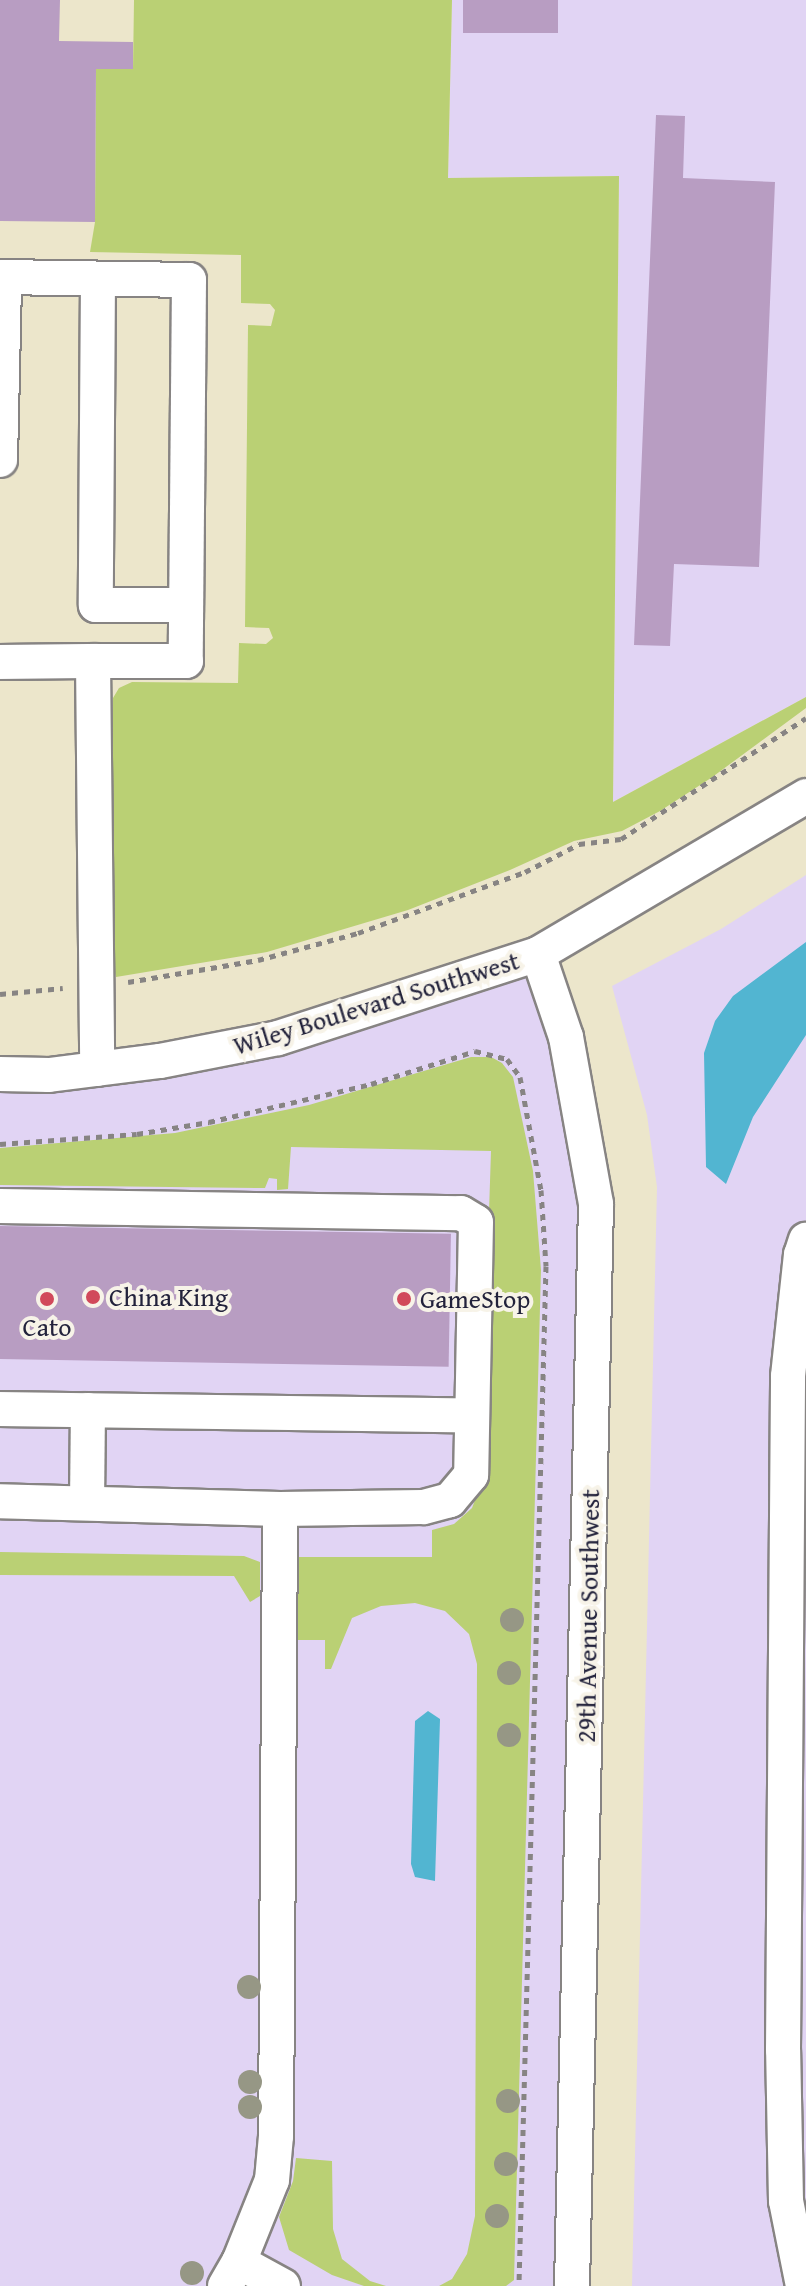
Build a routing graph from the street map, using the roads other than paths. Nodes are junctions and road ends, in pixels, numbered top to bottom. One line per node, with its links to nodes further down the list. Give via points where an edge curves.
1 (2, 277): 2 (street); 3 (street)
2 (98, 279): 4 (street, via 96,605); 4 (street, via 189,280)
3 (0, 460)
4 (186, 605): 5 (street, via 186,661)
5 (93, 661): 6 (street); 9 (street)
6 (0, 662)
7 (806, 796): 8 (street, Wiley Boulevard Southwest)
8 (538, 954): 9 (street, Wiley Boulevard Southwest, via 278,1038); 23 (street, 29th Avenue Southwest, via 566,1037 596,1204)
9 (97, 1069): 10 (street, Wiley Boulevard Southwest)
10 (0, 1074)
11 (0, 1206): 15 (street, via 461,1213 476,1222)
12 (806, 1240): 17 (street, via 788,1376)
13 (0, 1409): 14 (street)
14 (88, 1410): 15 (street); 18 (street)
15 (472, 1416): 19 (street, via 471,1475 450,1500 423,1507)
16 (0, 1501): 18 (street)
17 (798, 1501): 20 (street)
18 (87, 1503): 19 (street)
19 (280, 1509): 21 (street, via 276,2136 272,2180)
20 (795, 1935): 24 (street, via 786,2201)
21 (232, 2274): 22 (street)
22 (283, 2286)
23 (572, 2286)
24 (803, 2286)

